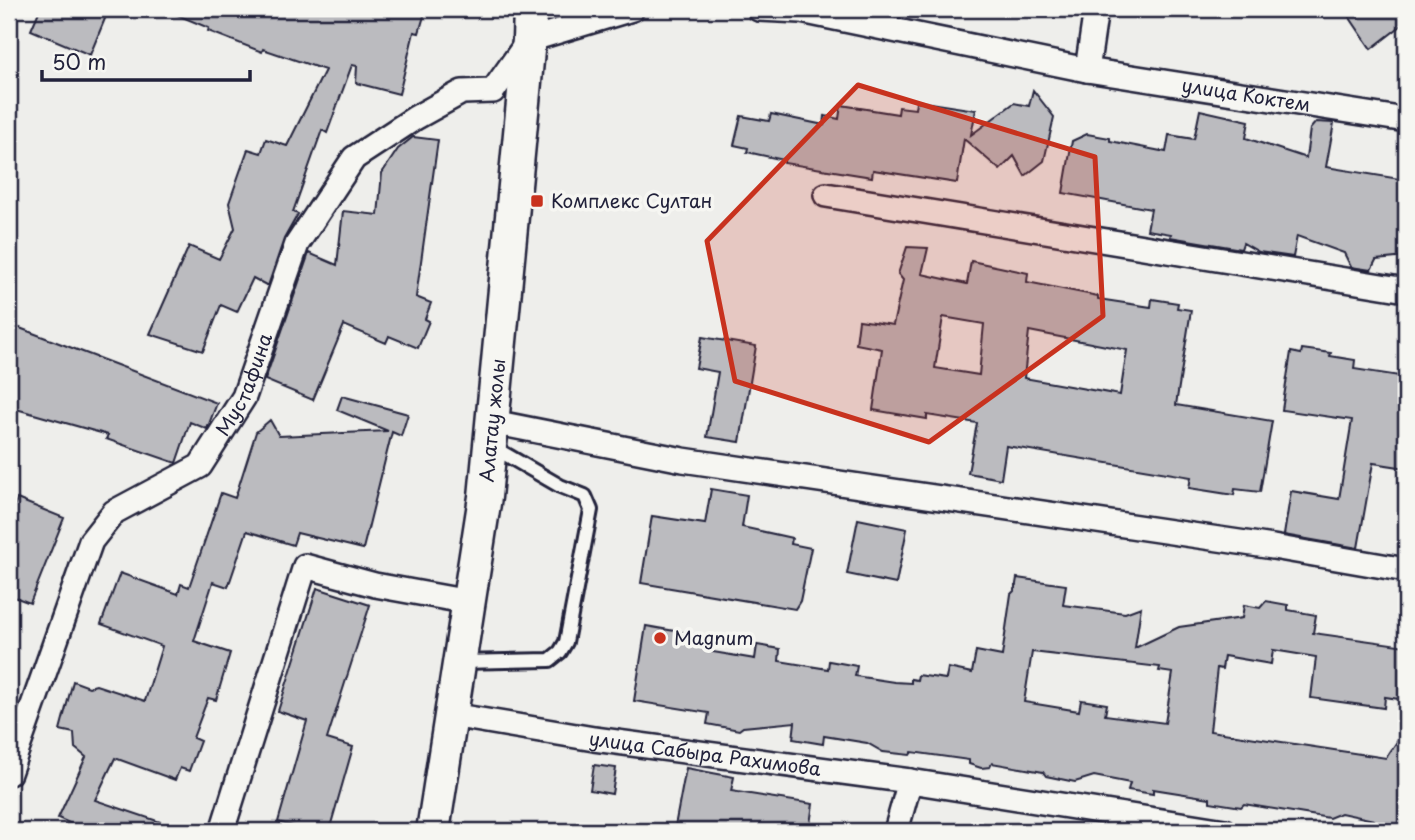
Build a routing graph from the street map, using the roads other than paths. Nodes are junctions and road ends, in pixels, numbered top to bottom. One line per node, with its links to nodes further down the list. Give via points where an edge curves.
1 (632, 9): 4 (street)
2 (759, 9): 5 (street, улица Коктем, via 800,11)
3 (1096, 9): 5 (street)
4 (530, 24): 9 (main road, Алатау жолы); 14 (street, Мустафина, via 493,91 462,92 354,158 297,244 244,397 200,466 114,512 91,541)
5 (1087, 70): 6 (street, улица Коктем)
6 (1406, 120)
7 (826, 195): 8 (street)
8 (1406, 290)
9 (492, 434): 10 (street); 11 (main road, Алатау жолы); 12 (lane, via 560,486 584,496 591,510 566,642 560,652 550,660)
10 (1406, 570)
11 (469, 602): 12 (main road, Алатау жолы); 16 (street, via 305,566)
12 (459, 662): 13 (main road, Алатау жолы)
13 (451, 715): 15 (street, улица Сабыра Рахимова); 17 (main road, Алатау жолы)
14 (9, 773)
15 (910, 781): 18 (street); 19 (street, улица Сабыра Рахимова)
16 (222, 831)
17 (433, 831)
18 (896, 831)
19 (1225, 831)

